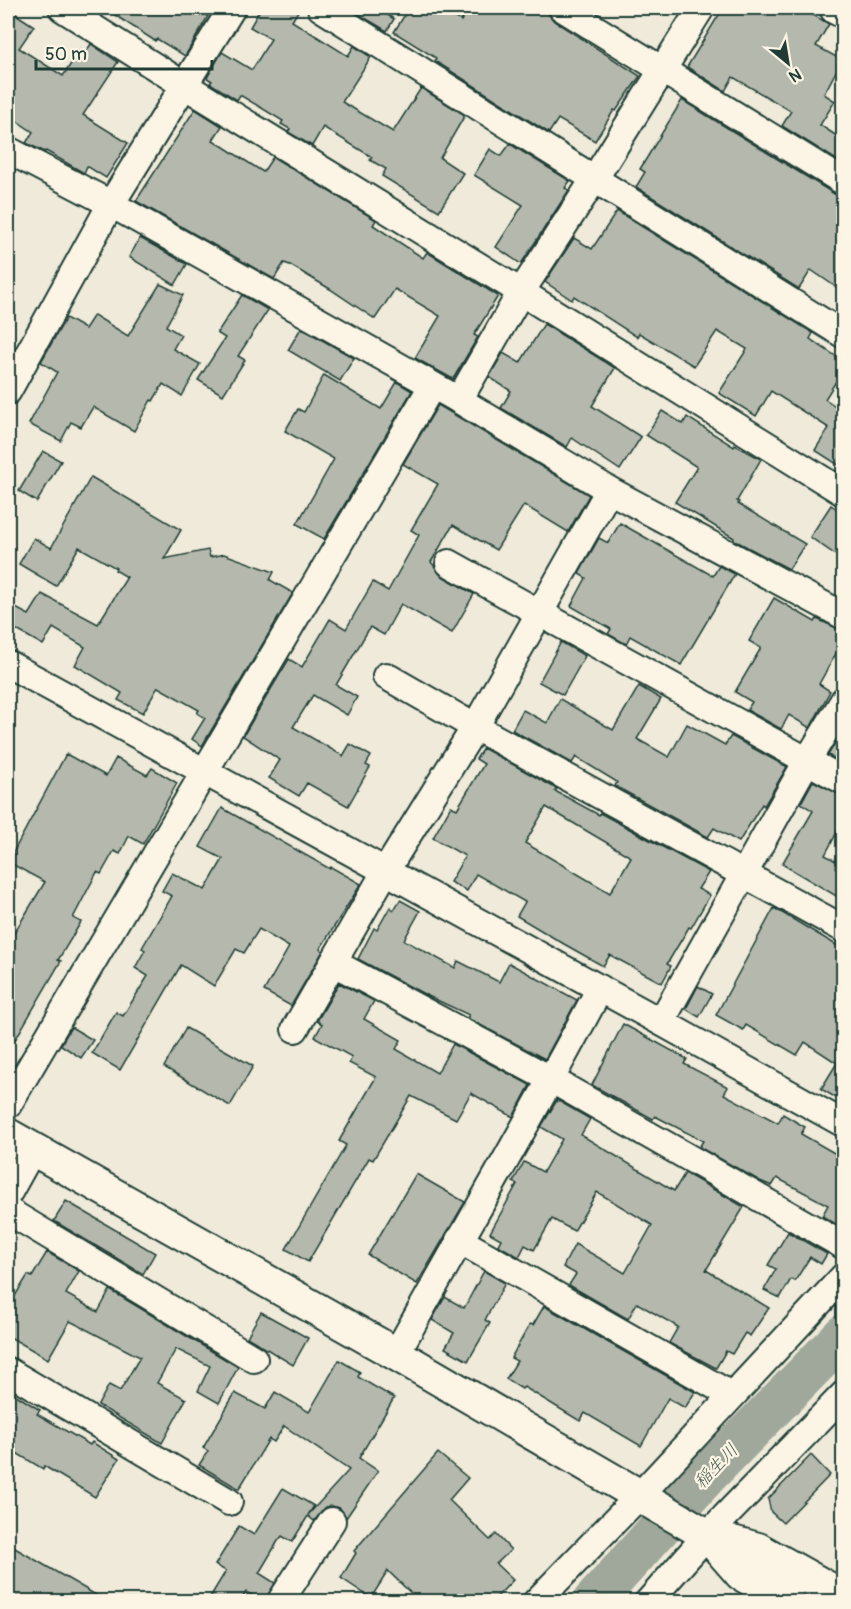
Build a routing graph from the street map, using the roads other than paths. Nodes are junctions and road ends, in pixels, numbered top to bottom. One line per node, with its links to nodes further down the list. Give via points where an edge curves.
1 (62, 8): 9 (street)
2 (232, 8): 9 (street)
3 (321, 8): 11 (street)
4 (562, 8): 8 (street)
5 (701, 8): 8 (street)
6 (836, 8): 7 (street)
7 (843, 12)
8 (661, 70): 11 (street); 12 (street)
9 (184, 86): 13 (street); 14 (street)
10 (8, 150): 13 (street)
11 (596, 178): 14 (street); 15 (street)
12 (843, 182)
13 (111, 204): 16 (street); 17 (street)
14 (521, 292): 18 (street); 20 (street)
15 (843, 335)
16 (432, 386): 18 (street); 29 (street)
17 (8, 391)
18 (459, 400): 19 (street)
19 (609, 490): 22 (street); 23 (street)
20 (843, 493)
21 (449, 564): 22 (street)
22 (540, 614): 27 (street); 28 (street)
23 (843, 616)
24 (8, 664): 29 (street)
25 (386, 676): 27 (street)
26 (843, 700): 28 (street)
27 (475, 727): 31 (street); 32 (street)
28 (807, 761): 30 (street); 32 (street)
29 (205, 772): 31 (street); 39 (street)
30 (843, 781)
31 (385, 872): 34 (street); 35 (street)
32 (745, 874): 33 (street); 36 (street)
33 (843, 929)
34 (334, 963): 37 (street); 38 (street)
35 (600, 988): 36 (street); 38 (street)
36 (661, 1022): 40 (street)
37 (295, 1029)
38 (552, 1080): 44 (street); 45 (street)
39 (8, 1105)
40 (843, 1124)
41 (20, 1142): 42 (street); 47 (street)
42 (8, 1194)
43 (8, 1211): 48 (street)
44 (459, 1240): 47 (street); 51 (street)
45 (843, 1246)
46 (843, 1276): 51 (street)
47 (396, 1354): 52 (street)
48 (254, 1359)
49 (8, 1371): 53 (street)
50 (843, 1394): 55 (street)
51 (731, 1395): 52 (street)
52 (646, 1499): 55 (street); 58 (street)
53 (229, 1502)
54 (332, 1521): 57 (street)
55 (701, 1532): 56 (street, via 758,1549); 59 (street); 60 (street, via 741,1574)
56 (843, 1597)
57 (280, 1602)
58 (536, 1602)
59 (648, 1602)
60 (790, 1602)

